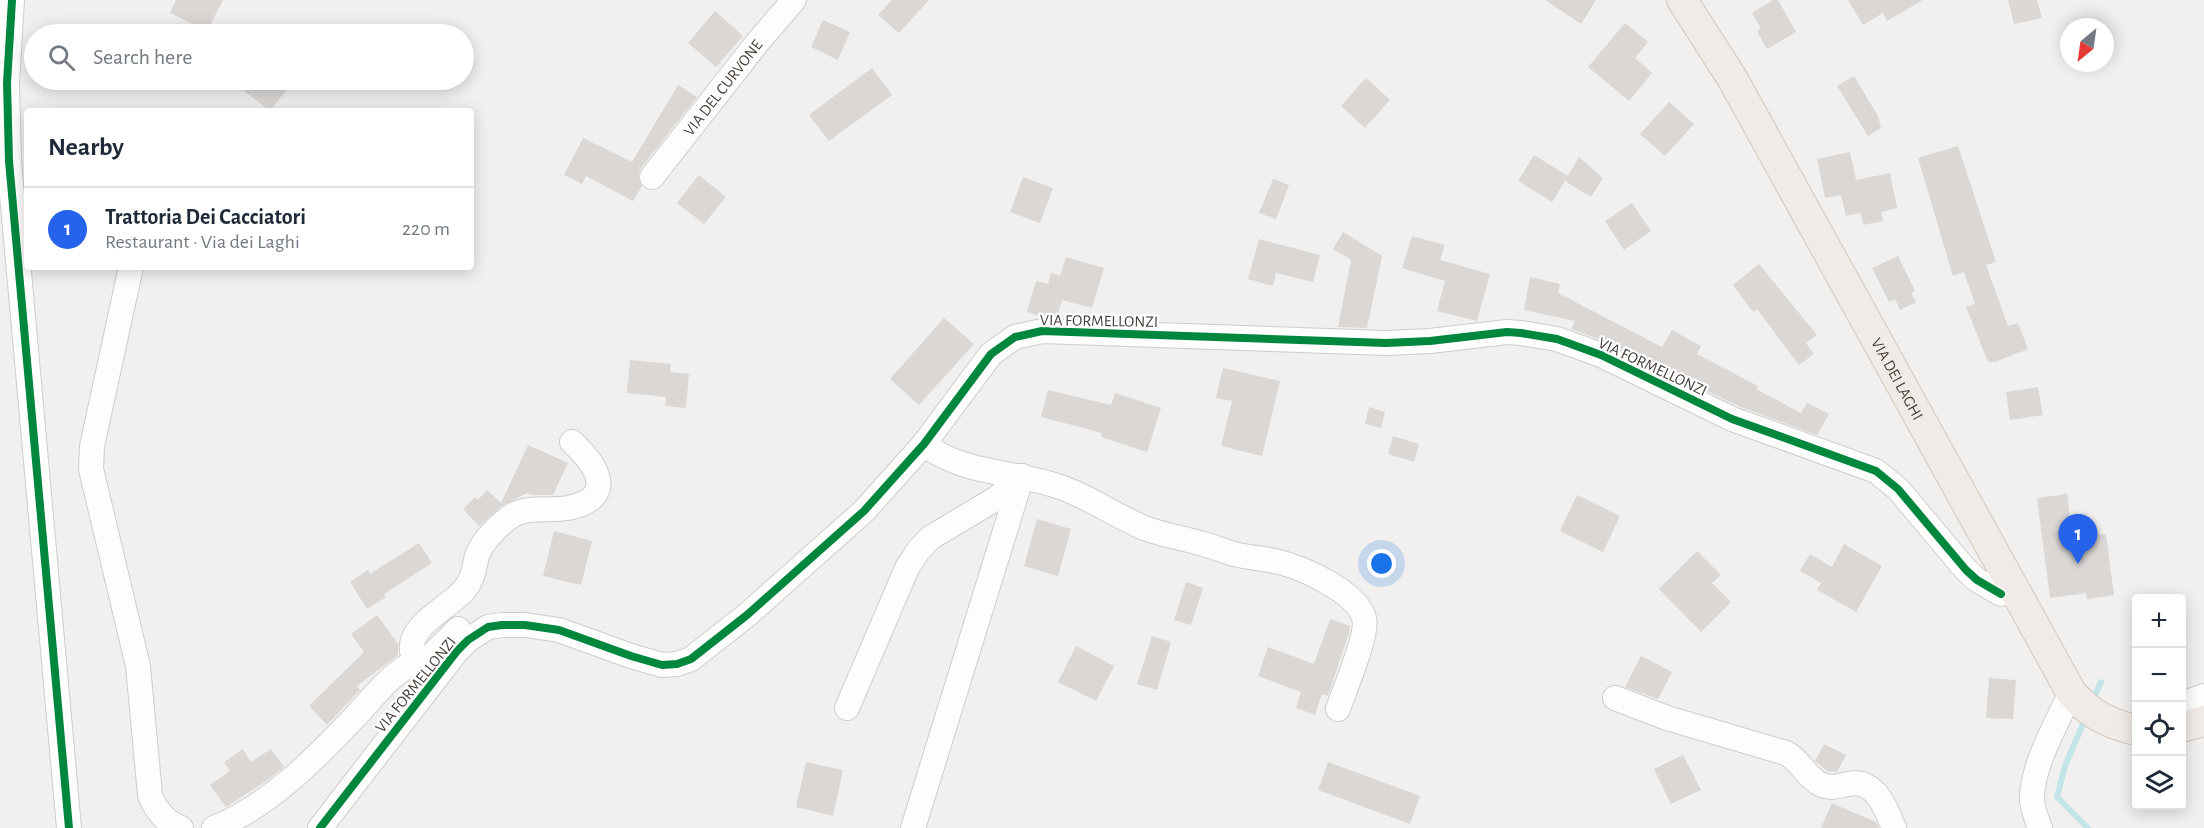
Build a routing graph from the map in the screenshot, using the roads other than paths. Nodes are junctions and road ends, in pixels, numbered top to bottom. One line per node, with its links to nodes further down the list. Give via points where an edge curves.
1 (12, 0): 21 (street, via 8,145)
2 (794, 0): 4 (street, VIA DEL CURVONE)
3 (1682, 0): 9 (main road, VIA DEI LAGHI, via 1740,93)
4 (652, 177)
5 (130, 270): 22 (street, via 92,446 91,469 137,659 150,795 162,816)
6 (572, 442): 11 (street, via 596,470 595,493 574,506 531,509 505,521 478,553 466,589 417,633 411,646)
7 (924, 444): 8 (street, via 951,461); 9 (street, VIA FORMELLONZI, via 991,354 1032,332 1069,330 1386,343 1528,333 1601,355 1740,422 1871,468 1898,489 1972,576); 10 (street, VIA FORMELLONZI, via 859,515 747,615 691,658 662,665)
8 (1022, 476): 16 (street, via 1004,493 930,538 918,551 907,568); 17 (street, via 1076,493 1154,531 1294,566 1342,593 1361,610 1365,622); 25 (street)
9 (2007, 591): 12 (main road, VIA DEI LAGHI)
10 (559, 630): 11 (street, via 530,613 496,611 461,626 432,656); 24 (street, VIA FORMELLONZI, via 502,625 488,627 468,640)
11 (420, 659): 23 (street, via 393,676 292,777 257,804)
12 (2071, 692): 20 (main road, VIA DEI LAGHI, via 2097,717); 27 (street, via 2034,782 2032,804)
13 (2204, 696): 15 (street)
14 (1615, 698): 26 (street, via 1676,721 1786,753 1823,786 1867,785 1882,802)
15 (2186, 702)
16 (847, 708)
17 (1338, 709)
18 (2204, 721): 19 (main road)
19 (2186, 726)
20 (2132, 729)
21 (69, 828)
22 (181, 828)
23 (214, 828)
24 (320, 828)
25 (913, 828)
26 (1894, 828)
27 (2040, 828)

